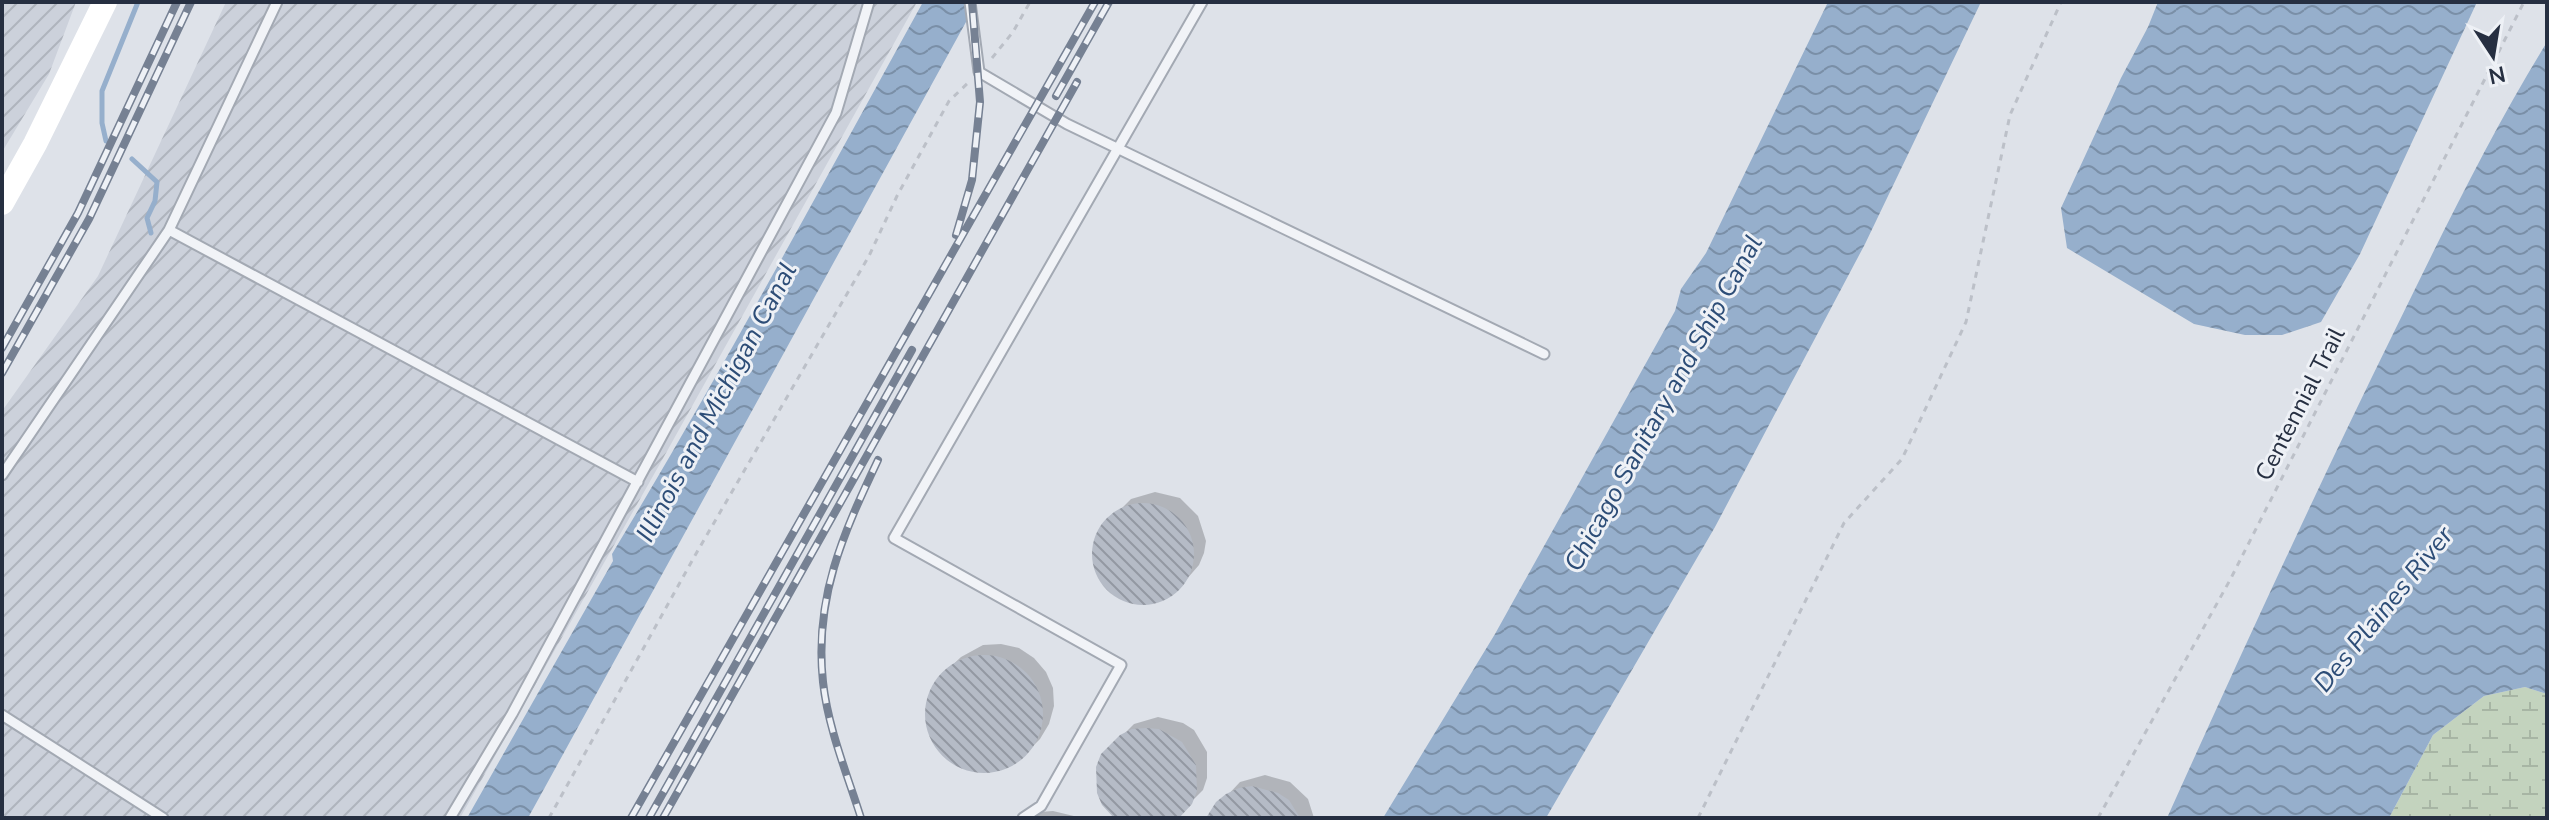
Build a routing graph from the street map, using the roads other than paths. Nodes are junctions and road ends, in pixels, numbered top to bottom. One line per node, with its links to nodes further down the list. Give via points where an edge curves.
1 (105, 2): 7 (main road)
2 (277, 2): 8 (lane)
3 (869, 2): 11 (lane, via 836,113)
4 (970, 2): 6 (lane, via 979,72)
5 (1202, 2): 6 (lane)
6 (1118, 148): 9 (lane); 15 (lane, via 894,538 1121,665 1041,806)
7 (2, 203)
8 (169, 230): 10 (lane); 11 (lane)
9 (1544, 354)
10 (2, 475)
11 (638, 482): 14 (lane)
12 (2, 715): 13 (lane)
13 (163, 818)
14 (450, 818)
15 (1023, 818)

